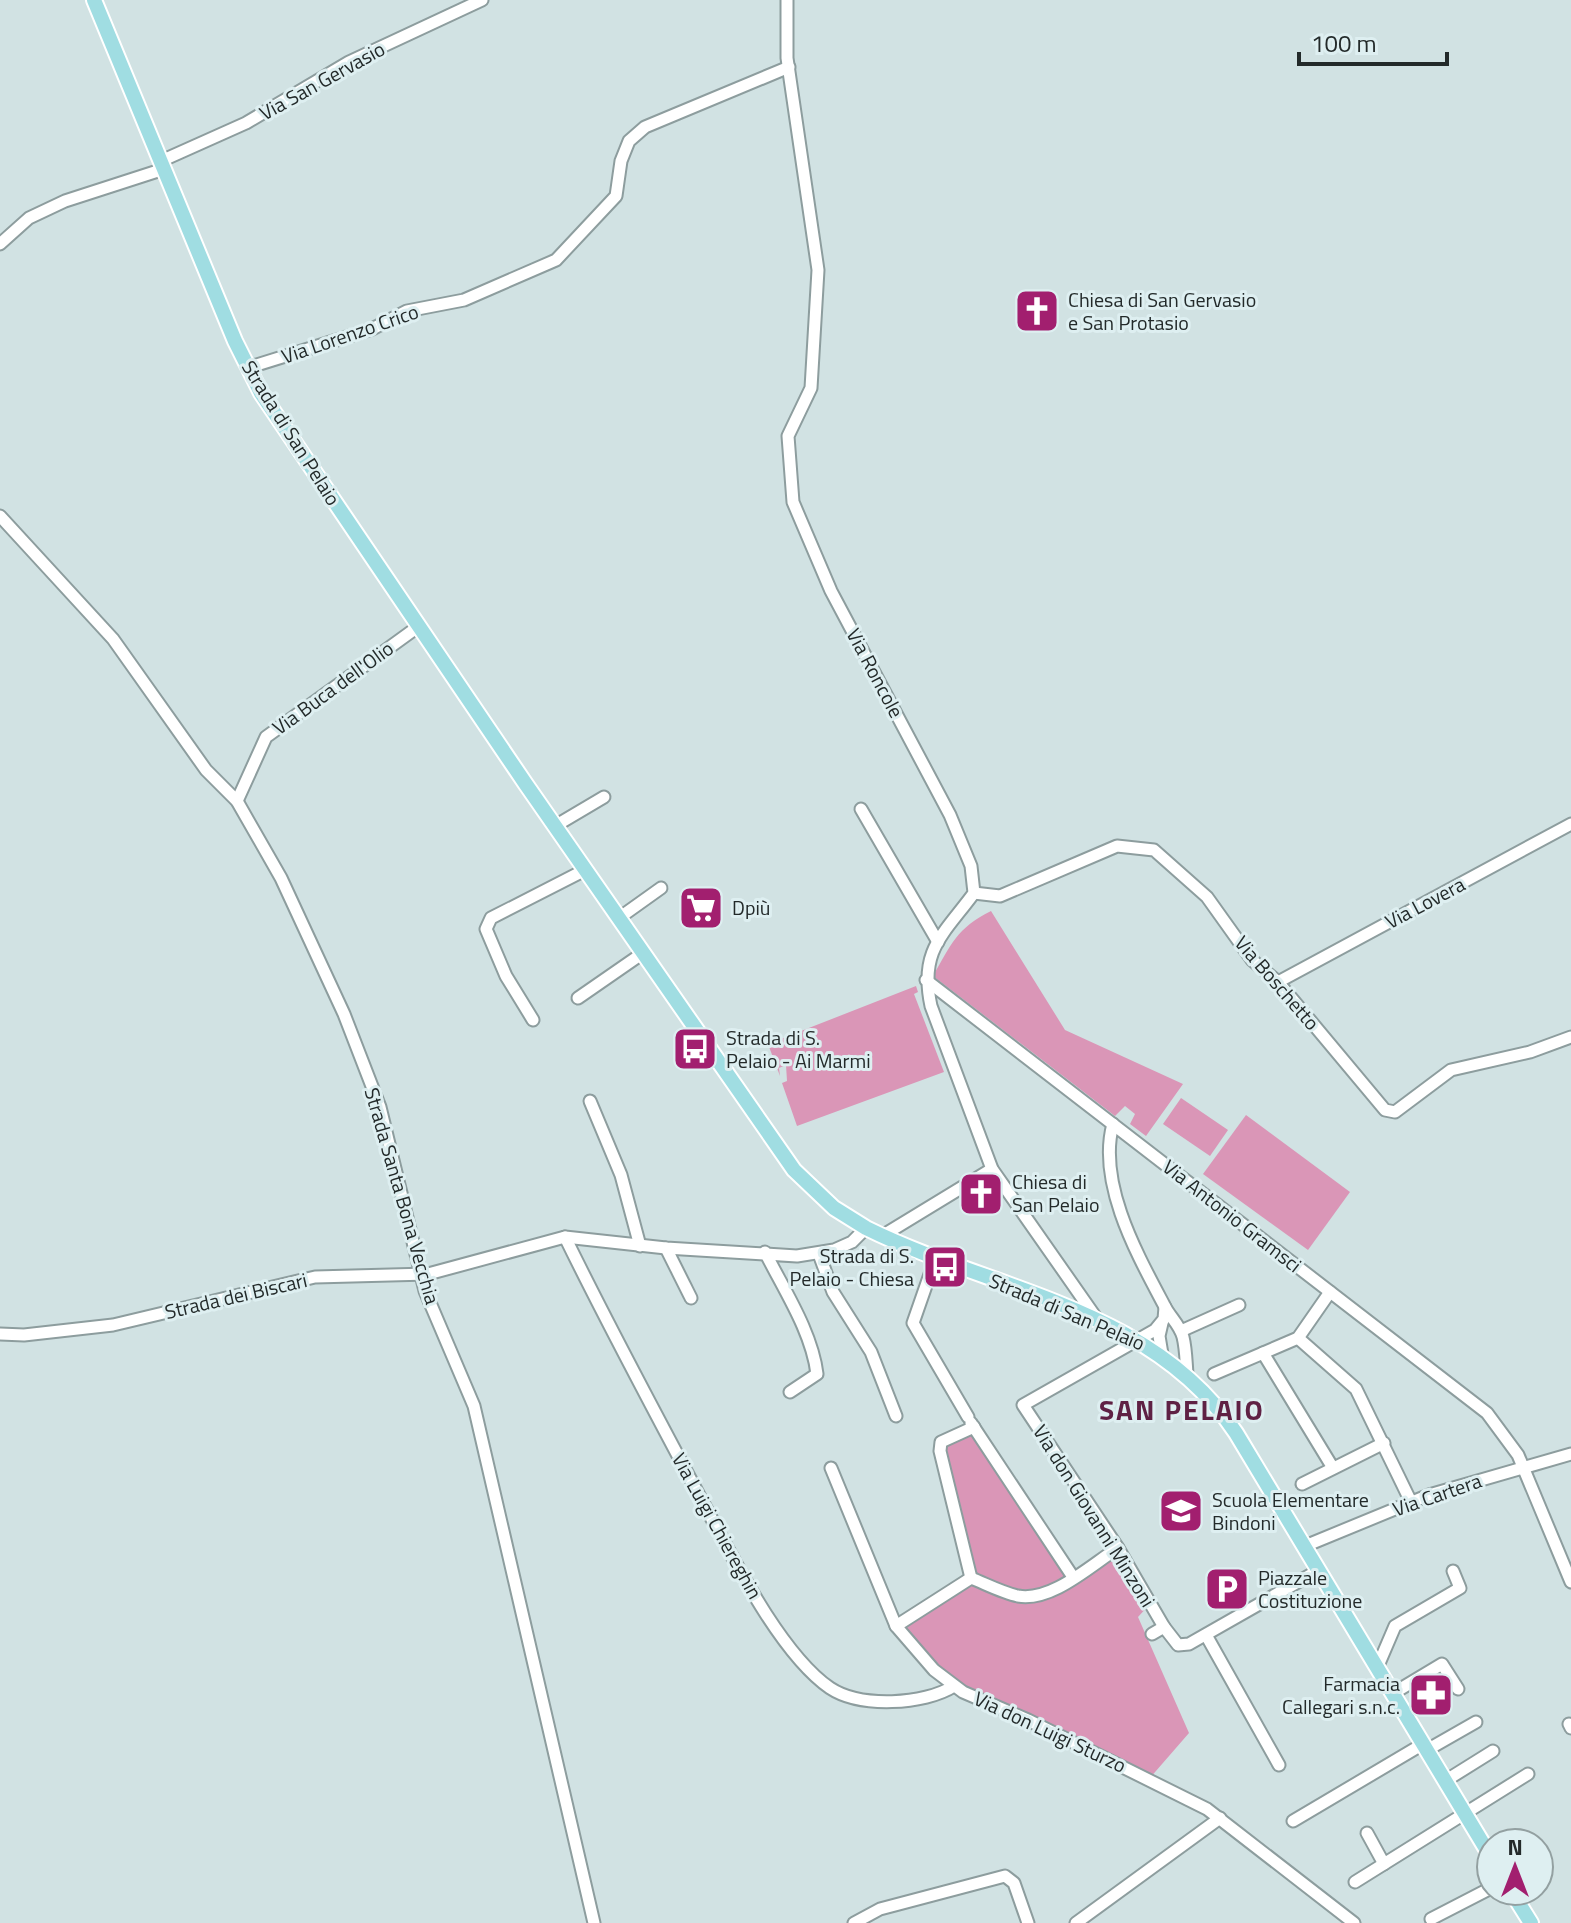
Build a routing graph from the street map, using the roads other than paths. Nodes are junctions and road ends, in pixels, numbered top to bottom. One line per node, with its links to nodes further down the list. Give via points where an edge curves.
1 (482, 0): 5 (street, Via San Gervasio, via 349,62)
2 (787, 0): 4 (street, Via Roncole)
3 (94, 1): 5 (main road, Strada di San Pelaio)
4 (789, 67): 7 (street, Via Lorenzo Crico, via 645,127 629,141 616,196 556,260 464,300 407,311 372,329); 17 (street, Via Roncole, via 818,270 811,388 788,436 793,502 831,591 950,815 971,866)
5 (163, 165): 6 (street, Via San Gervasio, via 29,218); 7 (main road, Strada di San Pelaio)
6 (0, 244)
7 (247, 368): 9 (main road, Strada di San Pelaio)
8 (0, 516): 11 (street, Strada Santa Bona Vecchia, via 113,639 206,770)
9 (419, 626): 11 (street, Via Buca dell'Olio, via 266,737); 14 (main road, Strada di San Pelaio)
10 (604, 797): 14 (street)
11 (237, 801): 37 (street, Strada Santa Bona Vecchia, via 281,878 344,1014 380,1107)
12 (861, 809): 19 (street)
13 (1571, 824): 22 (street, Via Lovera)
14 (555, 826): 15 (main road, Strada di San Pelaio)
15 (585, 870): 18 (main road, Strada di San Pelaio); 24 (street, via 491,918 486,929)
16 (661, 888): 18 (street)
17 (974, 893): 19 (street); 22 (street, Via Boschetto, via 1000,896 1117,846 1154,850 1207,897 1252,960)
18 (619, 918): 20 (main road, Strada di San Pelaio)
19 (938, 942): 21 (street)
20 (643, 953): 23 (street); 29 (main road, Strada di San Pelaio, via 794,1170 834,1208)
21 (926, 980): 27 (street, Via Antonio Gramsci); 28 (street)
22 (1278, 982): 25 (street, Via Boschetto, via 1385,1110 1395,1112 1451,1070)
23 (578, 998)
24 (533, 1020)
25 (1571, 1037)
26 (590, 1101): 32 (street, via 621,1175)
27 (1113, 1124): 38 (street, Via Antonio Gramsci); 42 (street, via 1109,1163 1127,1228)
28 (992, 1169): 30 (street); 39 (street)
29 (866, 1228): 30 (main road, Strada di San Pelaio); 35 (street, via 852,1242)
30 (882, 1236): 36 (main road, Strada di San Pelaio)
31 (565, 1237): 32 (street); 37 (street, Strada dei Biscari); 76 (street, Via Luigi Chiereghin, via 744,1578 792,1649 831,1688 861,1698 912,1699 940,1695)
32 (640, 1246): 33 (street)
33 (666, 1248): 34 (street); 40 (street)
34 (765, 1252): 35 (street); 54 (street, via 816,1364 817,1374)
35 (819, 1254): 55 (street, via 833,1292 871,1352)
36 (936, 1257): 43 (main road, Strada di San Pelaio); 56 (street, via 913,1323)
37 (421, 1275): 47 (street, Strada dei Biscari, via 315,1277 113,1325); 94 (street, Strada Santa Bona Vecchia, via 474,1406)
38 (1330, 1292): 49 (street); 59 (street, Via Antonio Gramsci, via 1487,1413 1508,1437)
39 (1083, 1295): 43 (street); 44 (street)
40 (691, 1298)
41 (1239, 1305): 46 (street)
42 (1165, 1307): 45 (street); 46 (street)
43 (1076, 1312): 44 (main road, Strada di San Pelaio)
44 (1099, 1322): 48 (main road, Strada di San Pelaio)
45 (1163, 1323): 48 (street); 51 (street)
46 (1181, 1331): 52 (street)
47 (0, 1334)
48 (1135, 1338): 51 (main road, Strada di San Pelaio); 65 (street, Via don Giovanni Minzoni, via 1023,1405)
49 (1298, 1338): 50 (street); 57 (street, via 1356,1389)
50 (1263, 1353): 53 (street); 61 (street)
51 (1162, 1354): 52 (main road, Strada di San Pelaio)
52 (1187, 1374): 64 (main road, Strada di San Pelaio, via 1225,1415)
53 (1214, 1374)
54 (790, 1392)
55 (896, 1416)
56 (971, 1422): 68 (street); 69 (street, via 941,1442 940,1451)
57 (1384, 1443): 61 (street); 63 (street)
58 (1571, 1454): 59 (street, Via Cartera)
59 (1522, 1467): 63 (street, Via Cartera); 70 (street, Via Antonio Gramsci)
60 (831, 1468): 71 (street, Via don Luigi Sturzo)
61 (1333, 1468): 62 (street)
62 (1302, 1484)
63 (1411, 1502): 64 (street, Via Cartera)
64 (1305, 1546): 66 (main road, Strada di San Pelaio)
65 (1118, 1548): 68 (street); 72 (street, Via don Giovanni Minzoni)
66 (1319, 1570): 74 (street); 75 (main road, Strada di San Pelaio)
67 (1453, 1571): 75 (street, via 1460,1588 1395,1626)
68 (1073, 1577): 69 (street, via 1033,1597)
69 (971, 1578): 71 (street)
70 (1571, 1582)
71 (896, 1626): 76 (street, Via don Luigi Sturzo)
72 (1164, 1627): 73 (street); 74 (street, via 1178,1645)
73 (1152, 1634)
74 (1206, 1635): 82 (street)
75 (1377, 1668): 78 (main road, Strada di San Pelaio)
76 (954, 1686): 86 (street, Via don Luigi Sturzo)
77 (1458, 1689): 78 (street, via 1442,1664)
78 (1392, 1694): 80 (main road, Strada di San Pelaio)
79 (1476, 1722): 80 (street)
80 (1425, 1747): 84 (main road, Strada di San Pelaio); 87 (street)
81 (1493, 1751): 84 (street)
82 (1279, 1765)
83 (1528, 1774): 85 (street)
84 (1445, 1781): 85 (main road, Strada di San Pelaio)
85 (1465, 1814): 88 (main road, Strada di San Pelaio); 90 (street)
86 (1220, 1818): 97 (street); 98 (street, Via don Luigi Sturzo)
87 (1293, 1821)
88 (1475, 1831)
89 (1367, 1833): 90 (street)
90 (1384, 1864): 91 (street)
91 (1355, 1882)
92 (1475, 1896): 93 (street)
93 (1431, 1919)
94 (594, 1923)
95 (854, 1923): 96 (street, via 880,1909 973,1882 1010,1878)
96 (1028, 1923)
97 (1076, 1923)
98 (1354, 1923)

